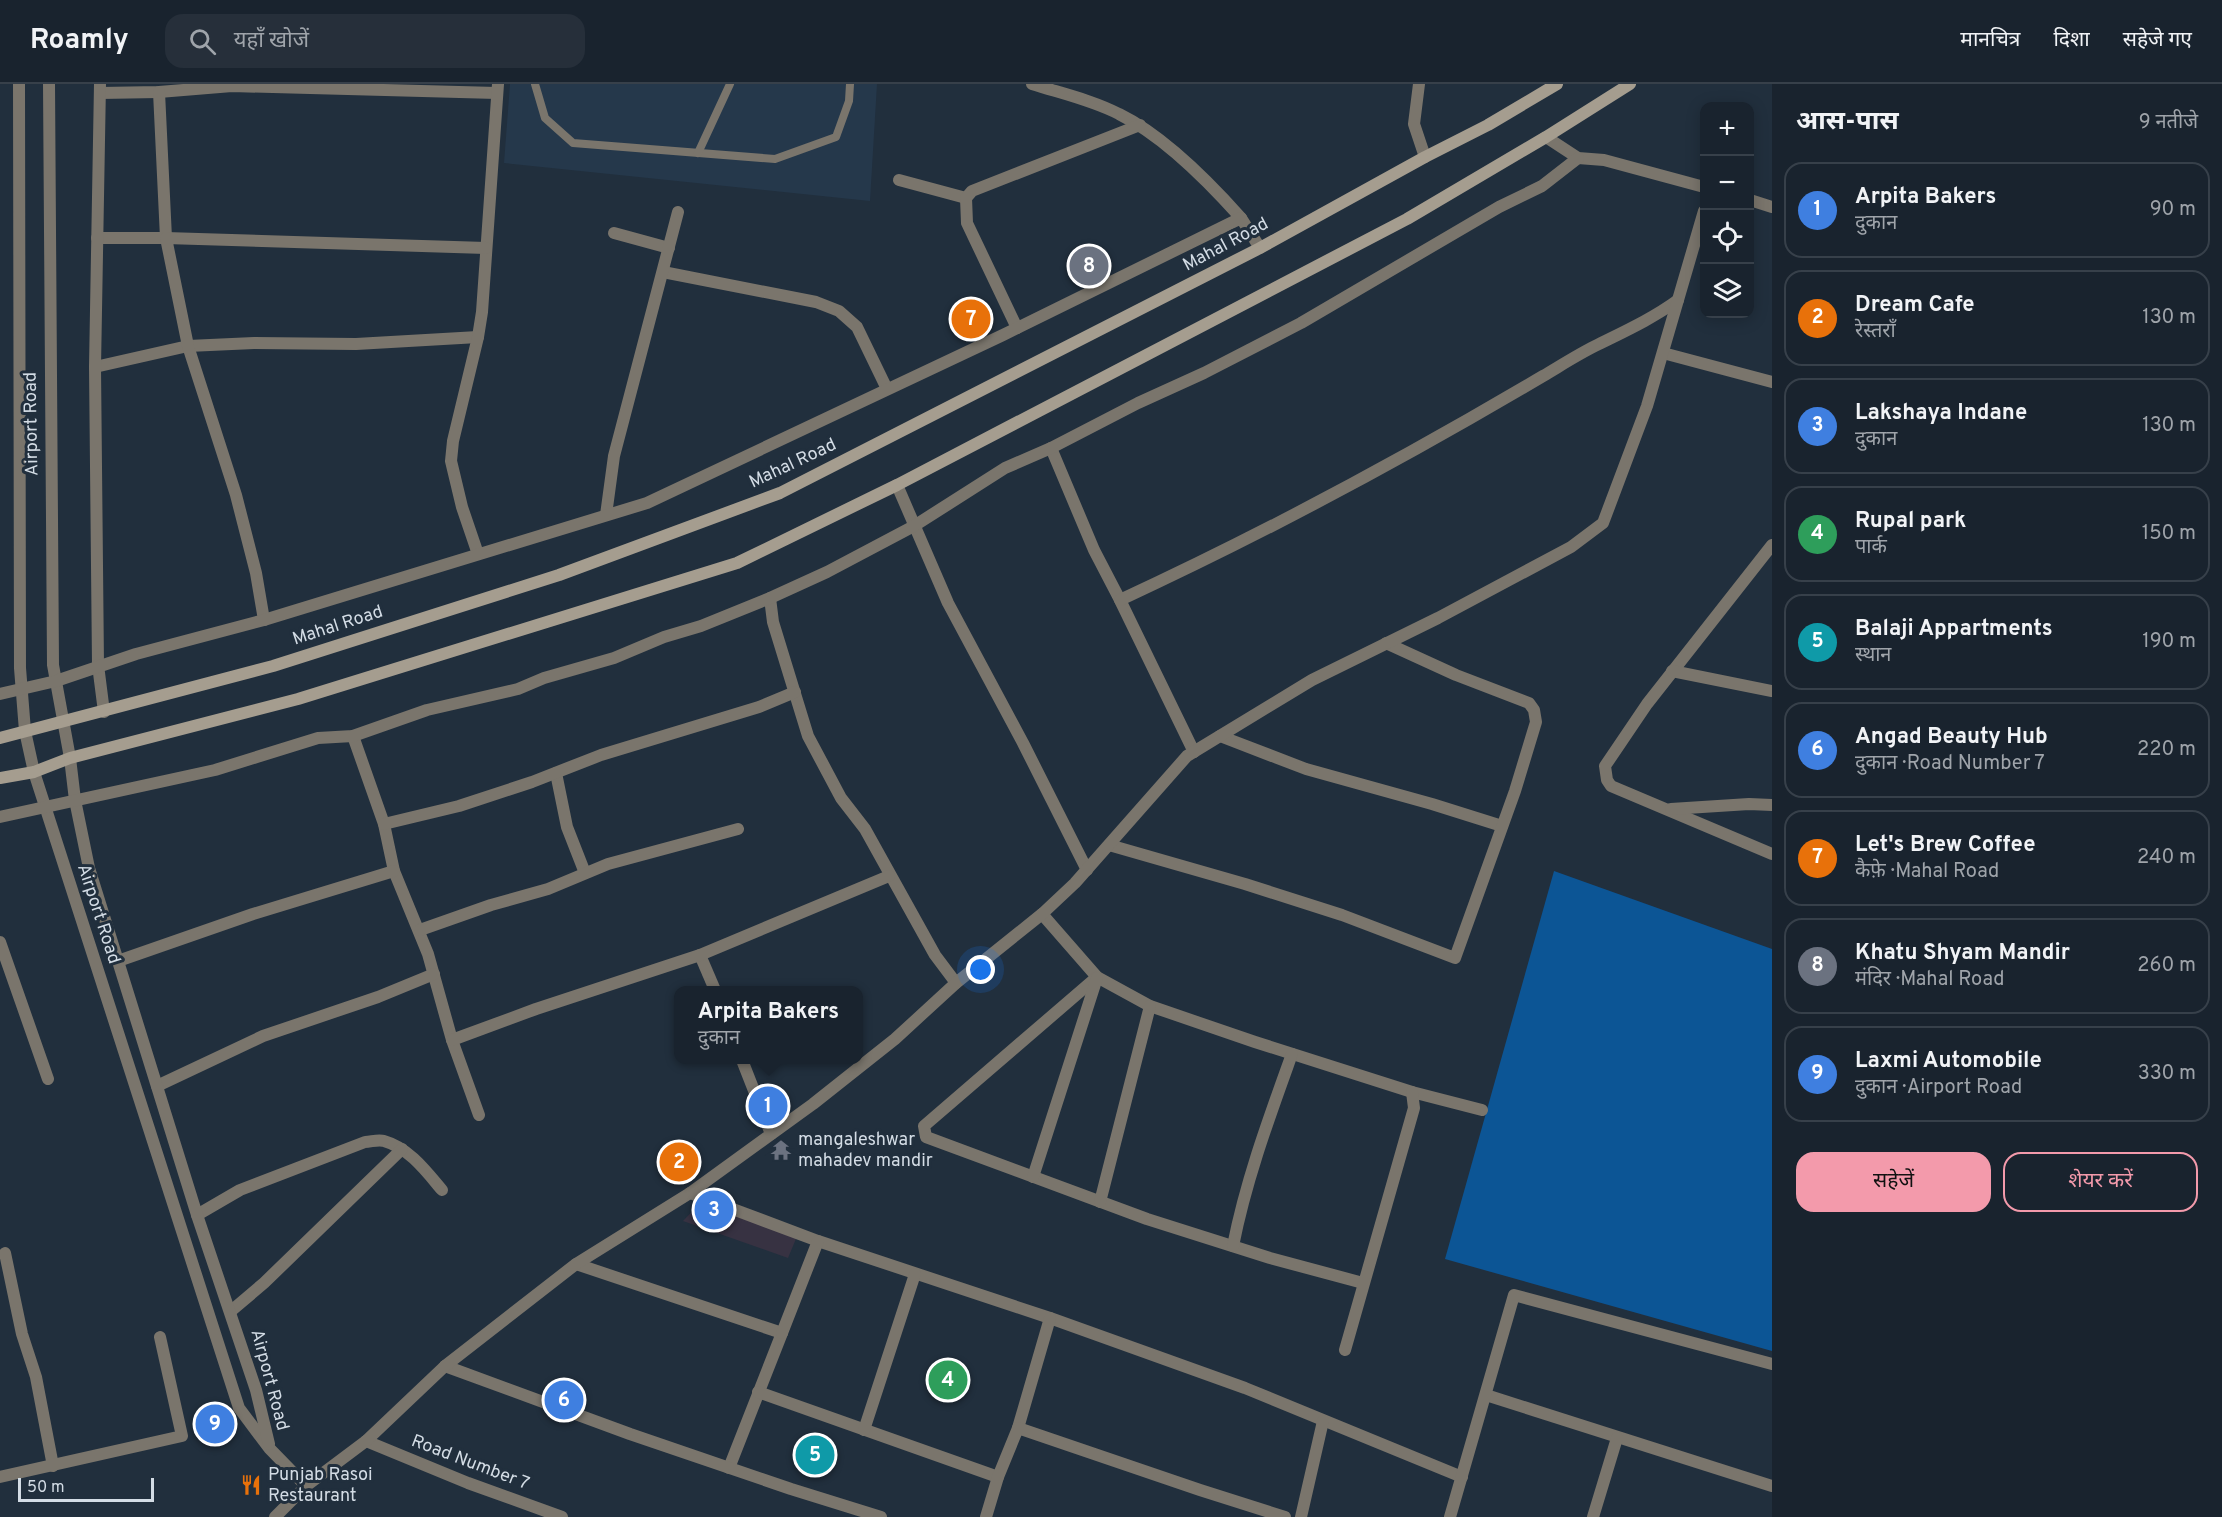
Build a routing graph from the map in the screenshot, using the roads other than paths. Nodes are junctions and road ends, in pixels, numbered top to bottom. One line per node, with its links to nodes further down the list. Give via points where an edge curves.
1 (19, 84): 55 (street, Airport Road)
2 (49, 84): 54 (street, Airport Road, via 52,653)
3 (535, 84): 16 (lane, via 545,118 573,143)
4 (730, 84): 16 (lane)
5 (850, 84): 16 (lane, via 849,101 836,137 775,159)
6 (1032, 84): 14 (street, via 1117,112)
7 (1419, 84): 17 (street, via 1414,124)
8 (1630, 84): 15 (main road)
9 (232, 85): 12 (street); 13 (street)
10 (1552, 87): 17 (main road, Mahal Road)
11 (100, 88): 13 (street); 28 (street)
12 (497, 88): 30 (street)
13 (159, 92): 29 (street)
14 (1140, 125): 21 (street, via 972,191); 25 (street, via 1190,166)
15 (1546, 137): 18 (street); 43 (main road, via 1407,219)
16 (698, 153)
17 (1425, 157): 32 (main road, Mahal Road)
18 (1578, 158): 20 (street, via 1604,160); 42 (street, via 1542,186 1301,323)
19 (899, 180): 21 (street)
20 (1700, 186)
21 (966, 198): 35 (street, via 968,223)
22 (1754, 202): 23 (street)
23 (1772, 207)
24 (678, 212): 31 (street)
25 (1241, 218): 32 (street); 35 (street)
26 (1700, 226): 34 (street)
27 (614, 233): 31 (street)
28 (98, 238): 29 (street); 39 (street)
29 (166, 238): 30 (street); 37 (street)
30 (486, 248): 36 (street)
31 (669, 248): 33 (street)
32 (1260, 248): 59 (main road, Mahal Road, via 780,493 548,578 273,666)
33 (663, 272): 41 (street, via 816,302 839,311 857,327); 44 (street, via 614,456)
34 (1678, 300): 38 (street); 49 (street, via 1381,468 1188,569)
35 (1017, 328): 41 (street)
36 (478, 337): 37 (street, via 356,344); 47 (street, via 451,461)
37 (188, 346): 39 (street); 50 (street, via 236,495)
38 (1663, 353): 40 (street); 51 (street, via 1604,523 1571,547)
39 (95, 367): 52 (street)
40 (1772, 382)
41 (887, 389): 44 (street, via 647,503)
42 (1051, 448): 45 (street, via 1005,468); 49 (street, via 1094,550)
43 (897, 485): 45 (street); 66 (main road, via 736,563 298,699)
44 (606, 515): 47 (street)
45 (914, 526): 48 (street); 80 (street, via 948,603)
46 (1772, 545): 53 (street)
47 (478, 554): 50 (street)
48 (770, 598): 57 (street, via 773,622); 62 (street, via 614,658 518,689 427,710)
49 (1120, 600): 65 (street)
50 (264, 620): 52 (street)
51 (1386, 643): 63 (street, via 1312,680); 76 (street, via 1529,703 1534,710 1536,722)
52 (98, 665): 54 (street); 59 (street)
53 (1672, 671): 56 (street); 73 (street, via 1605,766 1611,786)
54 (56, 681): 55 (street); 60 (street, Airport Road)
55 (21, 690): 58 (street); 61 (street, Airport Road)
56 (1772, 691)
57 (795, 692): 68 (street, via 759,707 600,754); 83 (street, via 808,736)
58 (0, 694)
59 (104, 712): 60 (main road, Mahal Road)
60 (63, 723): 61 (main road, Mahal Road); 66 (street, Airport Road)
61 (25, 730): 64 (main road, Mahal Road); 67 (street, Airport Road)
62 (353, 736): 70 (street, via 318,738 215,770); 75 (street)
63 (1220, 736): 65 (street); 76 (street, via 1306,769)
64 (0, 738)
65 (1194, 752): 78 (street)
66 (70, 758): 67 (main road); 70 (street, Airport Road)
67 (34, 772): 69 (main road); 72 (street, Airport Road)
68 (556, 772): 75 (street, via 459,806); 82 (street, via 567,827)
69 (0, 778)
70 (75, 800): 72 (street); 88 (street, Airport Road, via 89,868)
71 (1772, 805): 73 (street)
72 (46, 807): 74 (street); 131 (street, Airport Road, via 239,1408)
73 (1668, 809): 79 (street)
74 (0, 817)
75 (384, 824): 81 (street)
76 (1502, 826): 78 (street, via 1455,958 1342,915)
77 (738, 829): 82 (street)
78 (1109, 845): 80 (street)
79 (1772, 854)
80 (1087, 870): 84 (street)
81 (394, 871): 85 (street); 88 (street)
82 (585, 873): 85 (street, via 548,889)
83 (889, 876): 87 (street); 91 (street)
84 (1042, 914): 90 (street); 91 (street)
85 (420, 930): 89 (street)
86 (0, 942): 99 (street)
87 (700, 955): 92 (street); 94 (street)
88 (118, 961): 100 (street, Airport Road)
89 (434, 974): 94 (street); 100 (street, via 262,1036)
90 (1097, 977): 93 (street); 106 (street); 106 (street, via 924,1126 926,1137)
91 (956, 983): 98 (street)
92 (713, 986)
93 (1150, 1006): 95 (street); 109 (street)
94 (452, 1040): 103 (street)
95 (1292, 1054): 101 (street); 112 (street, via 1243,1197)
96 (744, 1064): 104 (street)
97 (862, 1064): 104 (street)
98 (863, 1064)
99 (48, 1079)
100 (157, 1086): 110 (street, Airport Road)
101 (1412, 1092): 102 (street); 116 (street, via 1414,1108)
102 (1482, 1110)
103 (478, 1115)
104 (771, 1134): 108 (street)
105 (402, 1149): 107 (street); 110 (street, via 382,1140 365,1143 240,1190); 117 (street)
106 (1032, 1177): 109 (street)
107 (442, 1190)
108 (690, 1193): 111 (street); 114 (street)
109 (1100, 1202): 112 (street)
110 (197, 1215): 117 (street, Airport Road)
111 (818, 1241): 115 (street); 119 (street)
112 (1233, 1246): 116 (street)
113 (5, 1253): 132 (street)
114 (576, 1264): 119 (street); 123 (street)
115 (915, 1274): 118 (street); 128 (street)
116 (1363, 1283): 121 (street)
117 (231, 1311): 131 (street, Airport Road)
118 (1050, 1318): 126 (street, via 1245,1388); 127 (street)
119 (782, 1333): 124 (street)
120 (160, 1337): 132 (street, via 182,1436)
121 (1345, 1350)
122 (1772, 1364): 125 (street, via 1514,1295)
123 (445, 1366): 130 (street); 133 (street)
124 (758, 1392): 128 (street); 133 (street)
125 (1486, 1395): 129 (street); 136 (street)
126 (1323, 1421): 136 (street); 145 (street)
127 (1018, 1428): 135 (street); 144 (street)
128 (864, 1430): 135 (street)
129 (1617, 1438): 138 (street); 147 (street)
130 (366, 1441): 137 (street); 141 (street, Road Number 7)
131 (269, 1448): 137 (street)
132 (53, 1466): 134 (street)
133 (729, 1468): 139 (street)
134 (0, 1477)
135 (998, 1477): 143 (street)
136 (1462, 1477): 146 (street)
137 (306, 1486): 140 (street)
138 (1772, 1486)
139 (862, 1514): 142 (street)
140 (275, 1517)
141 (562, 1517)
142 (881, 1517)
143 (986, 1517)
144 (1286, 1517)
145 (1301, 1517)
146 (1450, 1517)
147 (1593, 1517)

